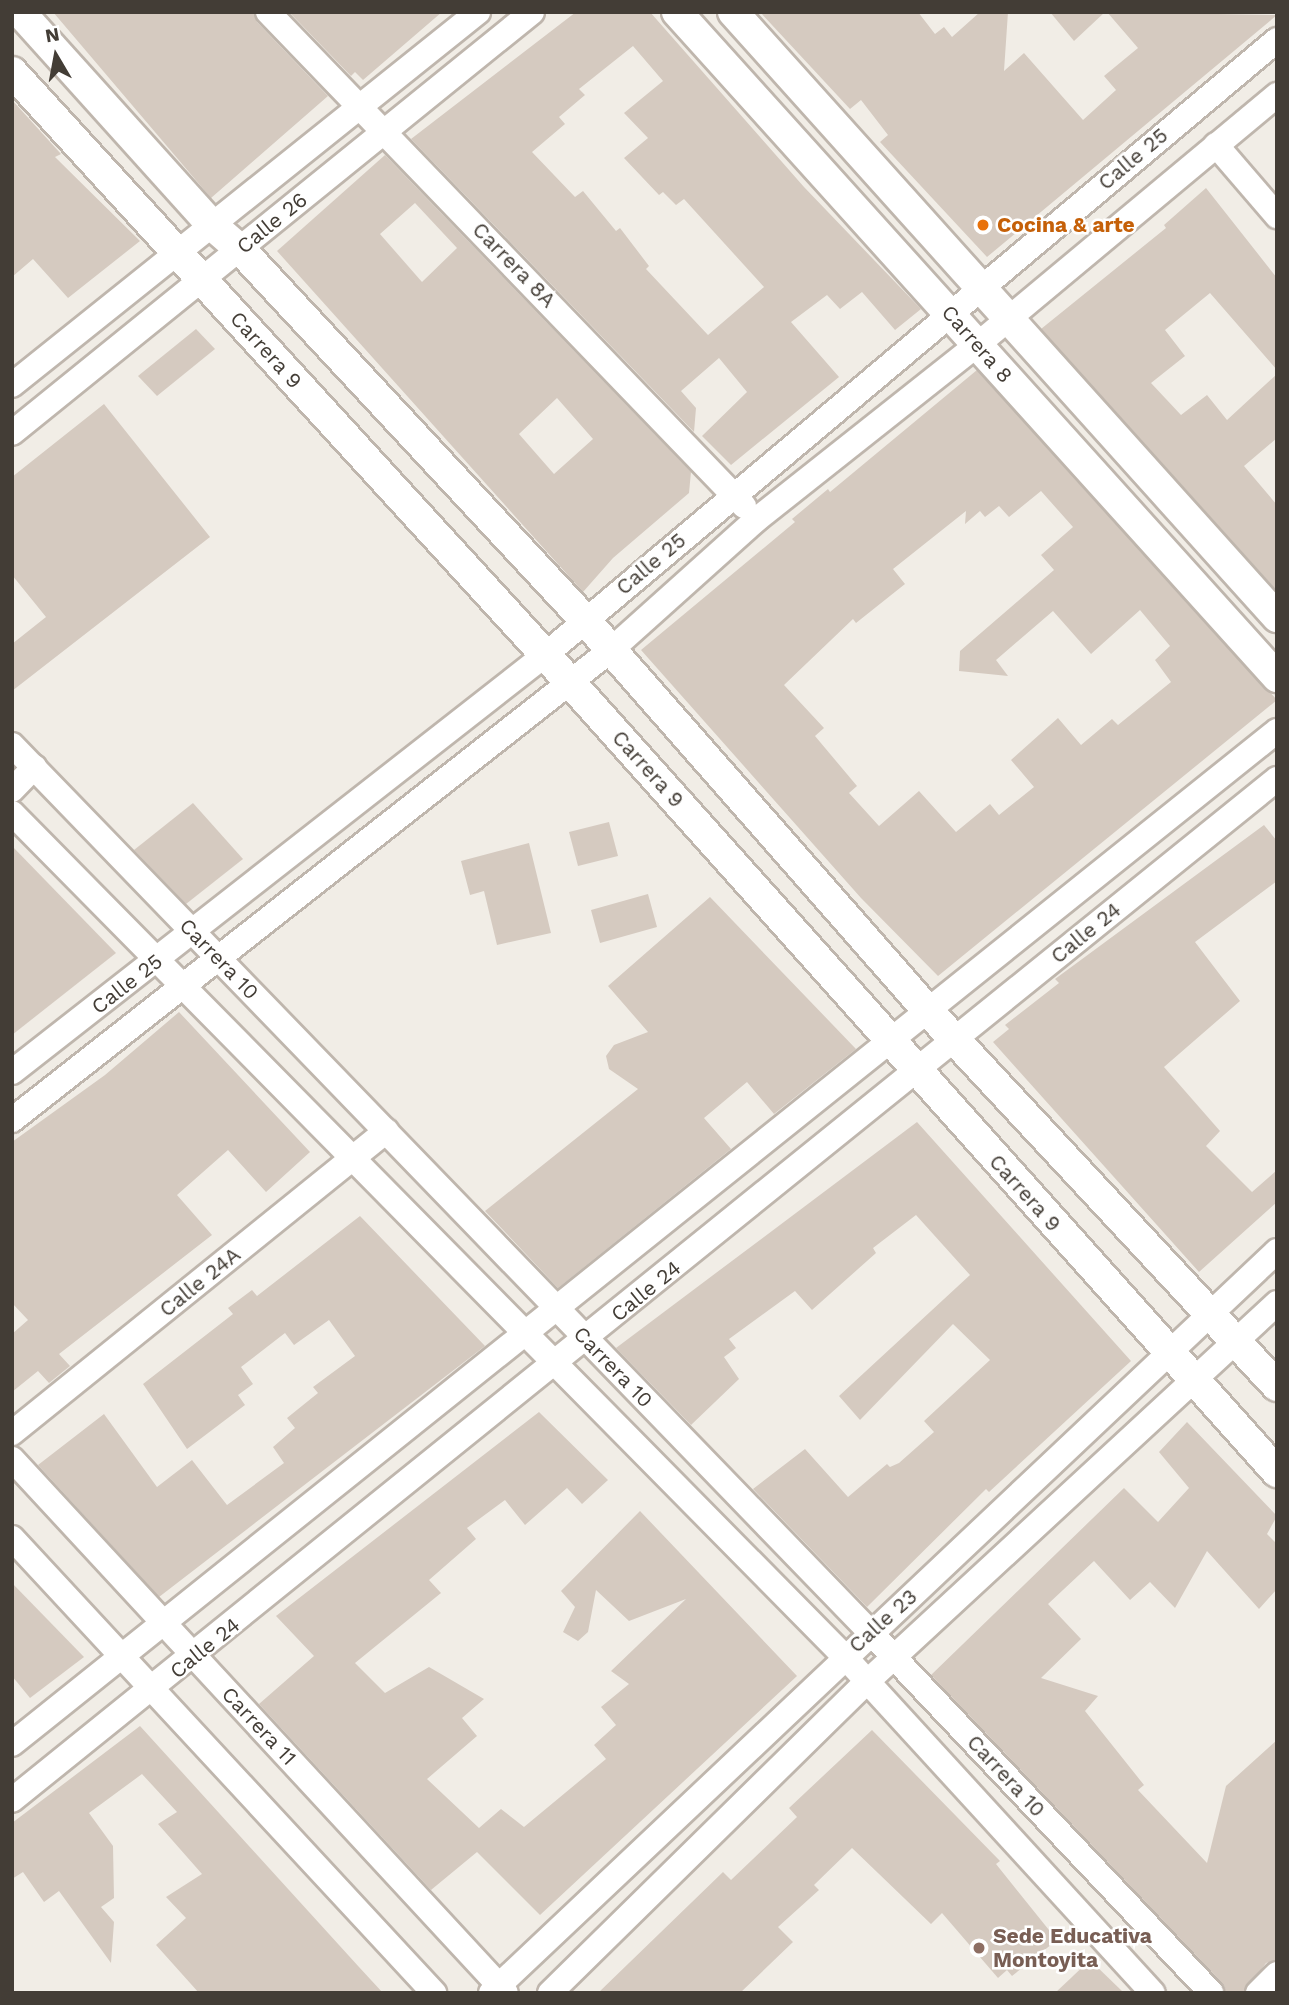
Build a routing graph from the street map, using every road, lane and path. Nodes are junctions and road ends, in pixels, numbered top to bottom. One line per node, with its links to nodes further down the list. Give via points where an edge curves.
1 (20, 12): 14 (street)
2 (268, 12): 10 (street, Carrera 8A)
3 (478, 12): 10 (street, Calle 26)
4 (532, 12): 11 (street, Calle 26)
5 (677, 12): 19 (street, Carrera 8)
6 (733, 12): 18 (street, Carrera 8)
7 (1277, 40): 18 (street, Calle 25)
8 (12, 72): 16 (street, Carrera 9)
9 (1277, 95): 12 (street, Calle 25)
10 (360, 106): 11 (street, Carrera 8A); 14 (street, Calle 26)
11 (386, 131): 15 (street, Calle 26); 24 (street, Carrera 8A)
12 (1216, 145): 13 (street); 20 (street, Calle 25)
13 (1277, 216)
14 (212, 225): 15 (street); 16 (street, Calle 26)
15 (240, 249): 17 (street, Calle 26); 27 (street)
16 (178, 253): 17 (street, Carrera 9); 22 (street, Calle 26)
17 (202, 279): 23 (street, Calle 26); 29 (street, Carrera 9)
18 (979, 287): 19 (street, Calle 25); 20 (street, Carrera 8)
19 (950, 312): 21 (street, Carrera 8); 24 (street, Calle 25)
20 (1007, 319): 21 (street, Calle 25); 26 (street, Carrera 8)
21 (977, 345): 25 (street, Calle 25); 30 (street, Carrera 8)
22 (12, 385)
23 (12, 433)
24 (733, 495): 25 (street, Carrera 8A); 27 (street, Calle 25)
25 (756, 520): 28 (street, Calle 25)
26 (1277, 617)
27 (585, 620): 28 (street); 29 (street, Calle 25)
28 (611, 650): 31 (street, Calle 25); 42 (street)
29 (545, 655): 31 (street, Carrera 9); 38 (street, Calle 25)
30 (1277, 677)
31 (569, 681): 39 (street, Calle 25); 44 (street, Carrera 9)
32 (1277, 731): 42 (street, Calle 24)
33 (12, 745): 34 (street, Carrera 10)
34 (34, 767): 36 (street); 38 (street, Carrera 10)
35 (1277, 779): 43 (street, Calle 24)
36 (12, 790)
37 (12, 813): 40 (street, Carrera 10)
38 (192, 931): 39 (street, Carrera 10); 40 (street, Calle 25)
39 (218, 958): 41 (street, Calle 25); 48 (street, Carrera 10)
40 (158, 961): 41 (street, Carrera 10); 46 (street, Calle 25)
41 (184, 989): 47 (street, Calle 25); 49 (street, Carrera 10)
42 (929, 1012): 43 (street); 44 (street, Calle 24)
43 (956, 1038): 45 (street, Calle 24); 53 (street)
44 (891, 1042): 45 (street, Carrera 9); 52 (street, Calle 24)
45 (917, 1071): 55 (street, Calle 24); 57 (street, Carrera 9)
46 (12, 1072)
47 (12, 1120)
48 (386, 1131): 49 (street, Calle 24A); 52 (street, Carrera 10)
49 (355, 1158): 54 (street, Carrera 10); 61 (street, Calle 24A)
50 (1277, 1251): 53 (street, Calle 23)
51 (1277, 1303): 56 (street, Calle 23)
52 (558, 1310): 54 (street, Calle 24); 55 (street, Carrera 10)
53 (1212, 1314): 56 (street); 57 (street, Calle 23)
54 (524, 1337): 58 (street, Carrera 10); 65 (street, Calle 24)
55 (586, 1339): 58 (street, Calle 24); 66 (street, Carrera 10)
56 (1237, 1342): 59 (street, Calle 23); 60 (street)
57 (1169, 1355): 59 (street, Carrera 9); 66 (street, Calle 23)
58 (552, 1366): 67 (street, Calle 24); 68 (street, Carrera 10)
59 (1194, 1382): 63 (street, Carrera 9); 69 (street, Calle 23)
60 (1277, 1386)
61 (12, 1433)
62 (12, 1459): 65 (street, Carrera 11)
63 (1277, 1472)
64 (12, 1538): 70 (street)
65 (166, 1625): 67 (street, Carrera 11); 70 (street, Calle 24)
66 (871, 1633): 68 (street, Calle 23); 69 (street, Carrera 10)
67 (194, 1656): 72 (street, Calle 24); 76 (street, Carrera 11)
68 (844, 1656): 71 (street, Carrera 10); 76 (street, Calle 23)
69 (894, 1657): 71 (street, Calle 23); 80 (street, Carrera 10)
70 (124, 1658): 72 (street); 73 (street, Calle 24)
71 (867, 1681): 78 (street, Calle 23); 79 (street, Carrera 10)
72 (154, 1690): 74 (street, Calle 24); 77 (street)
73 (12, 1744)
74 (12, 1800)
75 (1277, 1974): 81 (street)
76 (499, 1990)
77 (433, 1993)
78 (550, 1993)
79 (1153, 1993)
80 (1211, 1993)
81 (1258, 1993)

